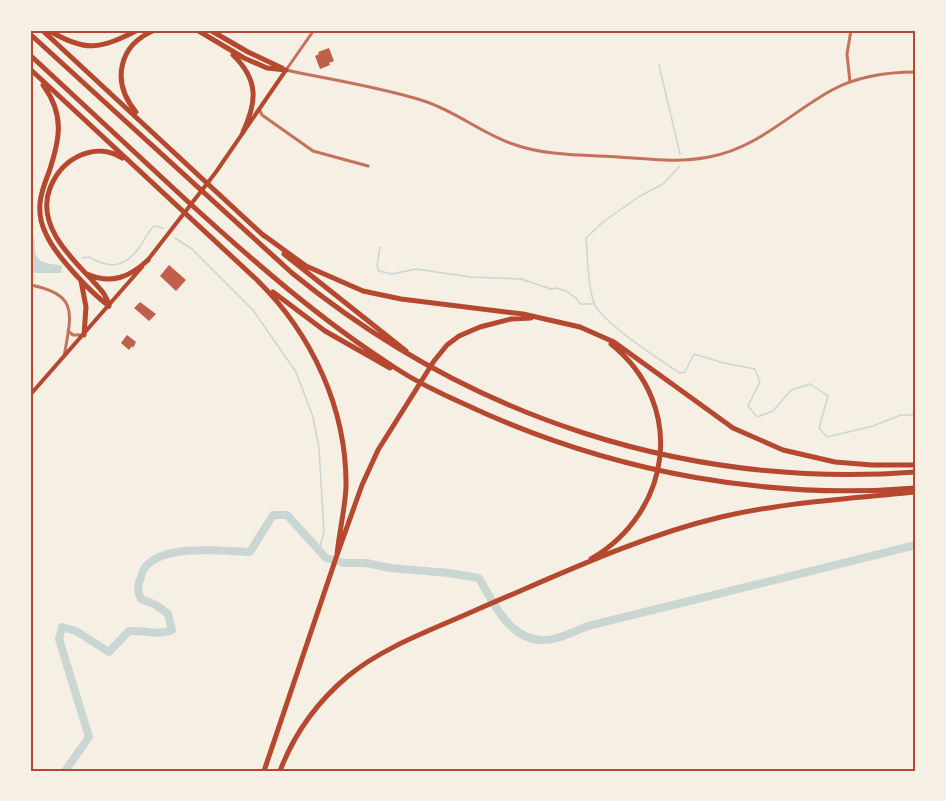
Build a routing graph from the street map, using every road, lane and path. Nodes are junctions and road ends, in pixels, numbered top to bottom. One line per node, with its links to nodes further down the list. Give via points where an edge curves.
1 (42, 30): 17 (highway)
2 (48, 30): 3 (highway, via 93,46)
3 (138, 30)
4 (155, 30): 17 (highway, via 130,48 121,72 127,99)
5 (197, 30): 10 (highway)
6 (210, 30): 12 (highway)
7 (314, 30): 12 (street)
8 (851, 30): 15 (street, via 847,54)
9 (30, 34): 33 (highway, via 275,259 321,297)
10 (225, 48): 12 (highway, via 267,68); 18 (highway, via 240,62 252,85 253,108)
11 (30, 55): 34 (highway, via 292,294)
12 (286, 70): 15 (street, via 424,101 493,136 530,149 670,160 709,157 743,147); 16 (main road)
13 (32, 72): 20 (highway); 24 (highway, via 50,96 59,126 56,152 41,193 41,220 48,240)
14 (916, 72): 15 (street, via 882,74)
15 (850, 82)
16 (259, 109): 18 (main road); 19 (street, via 313,151)
17 (146, 125): 21 (highway)
18 (243, 132): 22 (main road)
19 (368, 166)
20 (148, 178): 23 (highway, via 118,156 96,151 74,158 54,179 47,198 48,220 57,239); 25 (highway)
21 (262, 234): 28 (highway, via 306,266 363,291); 33 (highway)
22 (148, 260): 23 (highway, via 134,272 115,279 97,278); 27 (main road)
23 (84, 271): 27 (highway, via 108,298)
24 (80, 279): 27 (highway); 30 (highway, via 86,307)
25 (257, 280): 34 (highway, via 325,331); 39 (highway, via 288,313 303,336 336,410 346,476)
26 (30, 285): 29 (street, via 64,297 68,305)
27 (109, 306): 30 (main road)
28 (548, 319): 31 (highway); 39 (highway, via 518,319 480,327 459,336 442,351 373,460)
29 (68, 331): 30 (street); 32 (street)
30 (84, 335): 32 (main road)
31 (598, 335): 36 (highway, via 624,349 727,424 769,445 835,462); 40 (highway, via 626,358 648,390 658,422 660,460 652,492 634,522 609,548)
32 (64, 357): 35 (main road)
33 (417, 360): 37 (highway, via 526,413 601,439 675,458 802,474)
34 (408, 376): 38 (highway, via 529,432 644,468 720,482 805,490)
35 (30, 395)
36 (916, 465)
37 (916, 472)
38 (916, 490): 40 (highway, via 722,517 655,537)
39 (337, 555): 41 (highway)
40 (574, 569): 42 (highway, via 390,649 349,675 306,721)
41 (264, 771)
42 (280, 771)

